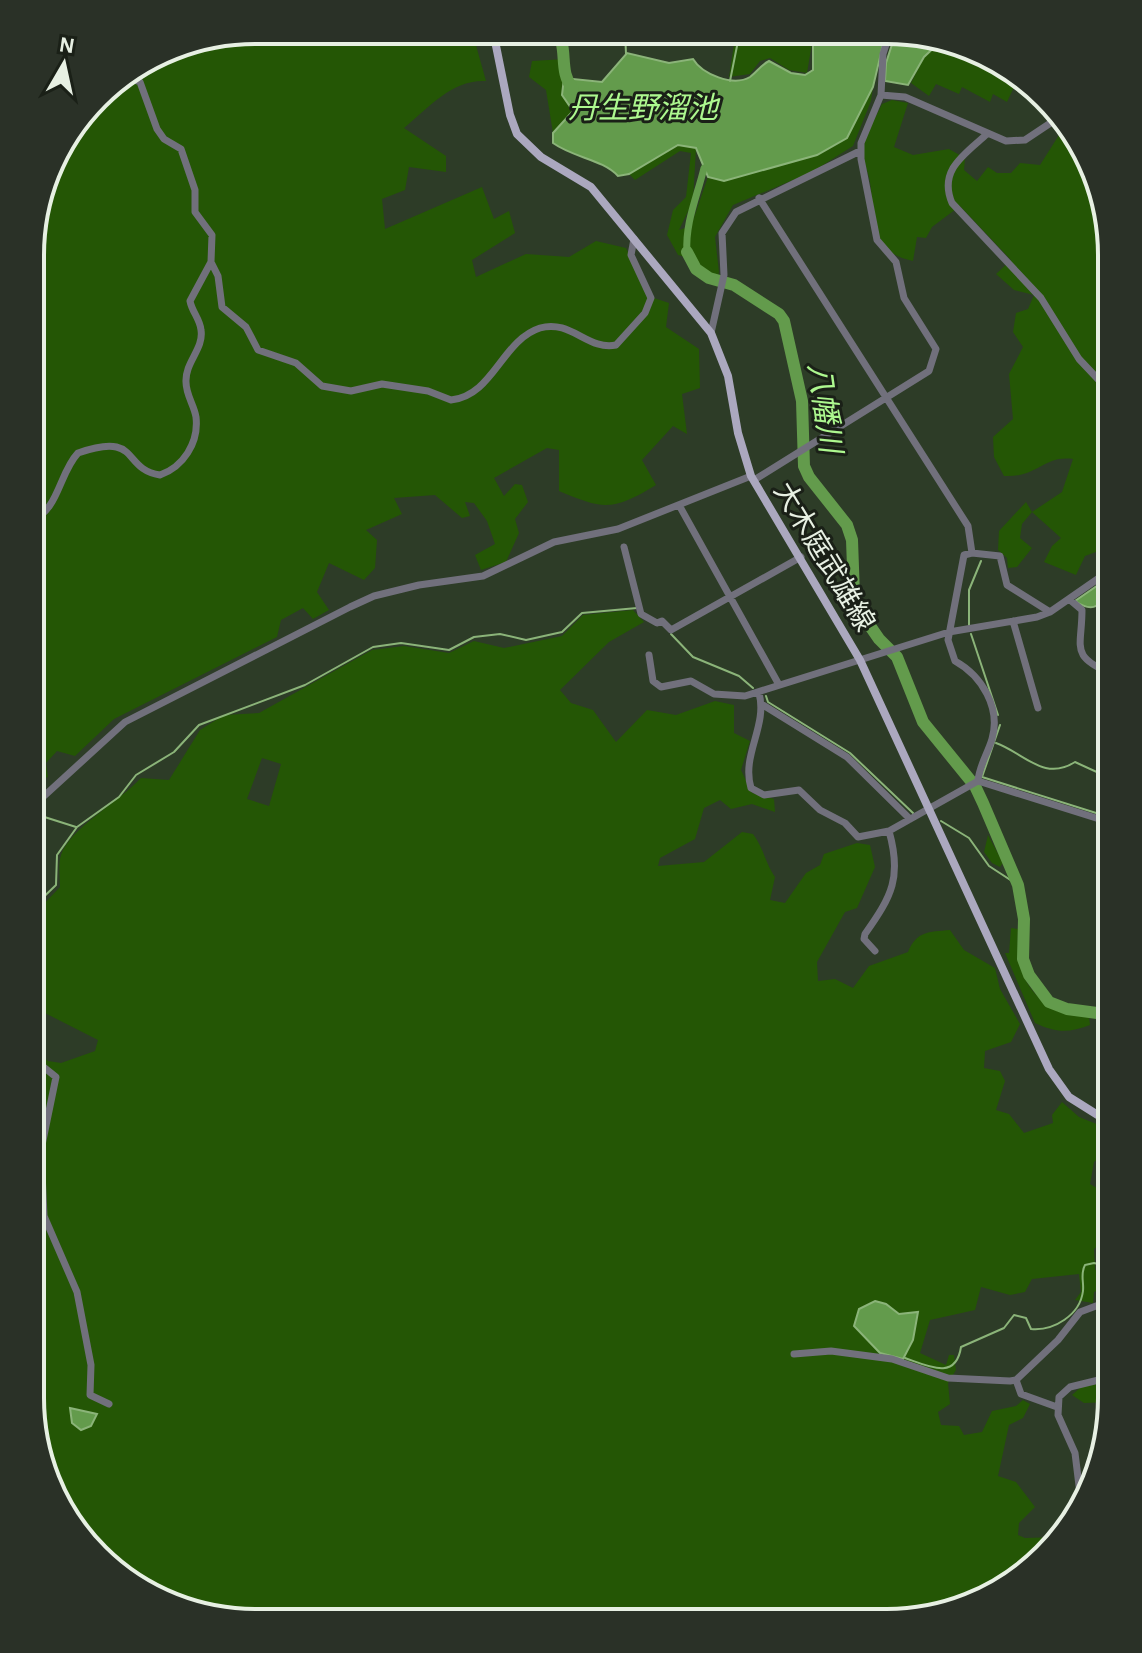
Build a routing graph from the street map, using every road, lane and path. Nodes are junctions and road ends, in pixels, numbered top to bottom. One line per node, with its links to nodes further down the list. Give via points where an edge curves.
1 (496, 44): 9 (main road, 大木庭武雄線, via 517,134 541,157 591,187)
2 (886, 44): 4 (street)
3 (137, 81): 10 (street, via 157,129 181,149 195,190 195,212 212,235)
4 (881, 95): 6 (street, via 905,97); 7 (street)
5 (1051, 123): 6 (street, via 1025,140)
6 (987, 134): 12 (street, via 949,171 952,203 1041,298)
7 (860, 151): 8 (street); 13 (street, via 879,245 896,262 904,298 936,349 929,371)
8 (759, 198): 11 (street, via 736,212 722,233 724,275); 13 (street)
9 (634, 239): 10 (street, via 631,255 651,298 645,313 616,345 593,343 560,326 541,327 525,336 474,393 451,400 382,384 351,391 322,386 296,363 258,350 246,327 222,307); 11 (main road, 大木庭武雄線)
10 (211, 262): 16 (street, via 190,301 202,340 187,370 187,393 196,419 184,460 160,475 144,470 134,456 112,445 78,453)
11 (711, 333): 14 (main road, 大木庭武雄線, via 728,376 740,444)
12 (1098, 379)
13 (887, 396): 14 (street); 18 (street, via 968,526)
14 (753, 478): 15 (street); 19 (main road, 大木庭武雄線)
15 (679, 505): 21 (street); 34 (street, via 618,529 554,542 483,576 374,596 343,610 125,722)
16 (44, 514)
17 (624, 547): 21 (street, via 641,614 671,630)
18 (972, 553): 23 (street, via 1000,556 1007,585); 25 (street, via 964,555)
19 (801, 557): 21 (street); 27 (main road, 大木庭武雄線)
20 (1098, 579): 22 (street)
21 (730, 596): 29 (street)
22 (1069, 599): 23 (street); 28 (street, via 1082,610 1081,653)
23 (1050, 612): 24 (street)
24 (1013, 621): 25 (street); 32 (street)
25 (949, 632): 27 (street); 33 (street, via 955,661 984,687 996,721)
26 (649, 655): 30 (street, via 653,681 661,687 691,681 714,694)
27 (860, 660): 29 (street); 35 (main road, 大木庭武雄線)
28 (1098, 668)
29 (778, 683): 30 (street)
30 (759, 693): 31 (street)
31 (763, 705): 36 (street, via 847,757); 38 (street, via 747,765 751,788 764,795 799,790 858,837)
32 (1038, 708)
33 (978, 781): 35 (street); 37 (street)
34 (44, 796)
35 (927, 809): 36 (street); 41 (main road, 大木庭武雄線, via 1049,1069 1069,1097)
36 (910, 819): 38 (street)
37 (1098, 819)
38 (889, 831): 39 (street, via 896,878 865,934)
39 (875, 951)
40 (44, 1067): 42 (street, via 56,1077)
41 (1098, 1115)
42 (44, 1135)
43 (44, 1216): 48 (street, via 77,1292 91,1365 90,1395)
44 (1098, 1305): 46 (street, via 1080,1312)
45 (794, 1354): 46 (street, via 831,1351 892,1359 948,1378)
46 (1016, 1380): 49 (street, via 1021,1394)
47 (1098, 1380): 49 (street, via 1070,1387)
48 (109, 1404)
49 (1057, 1407): 50 (street, via 1075,1453)
50 (1079, 1485)

